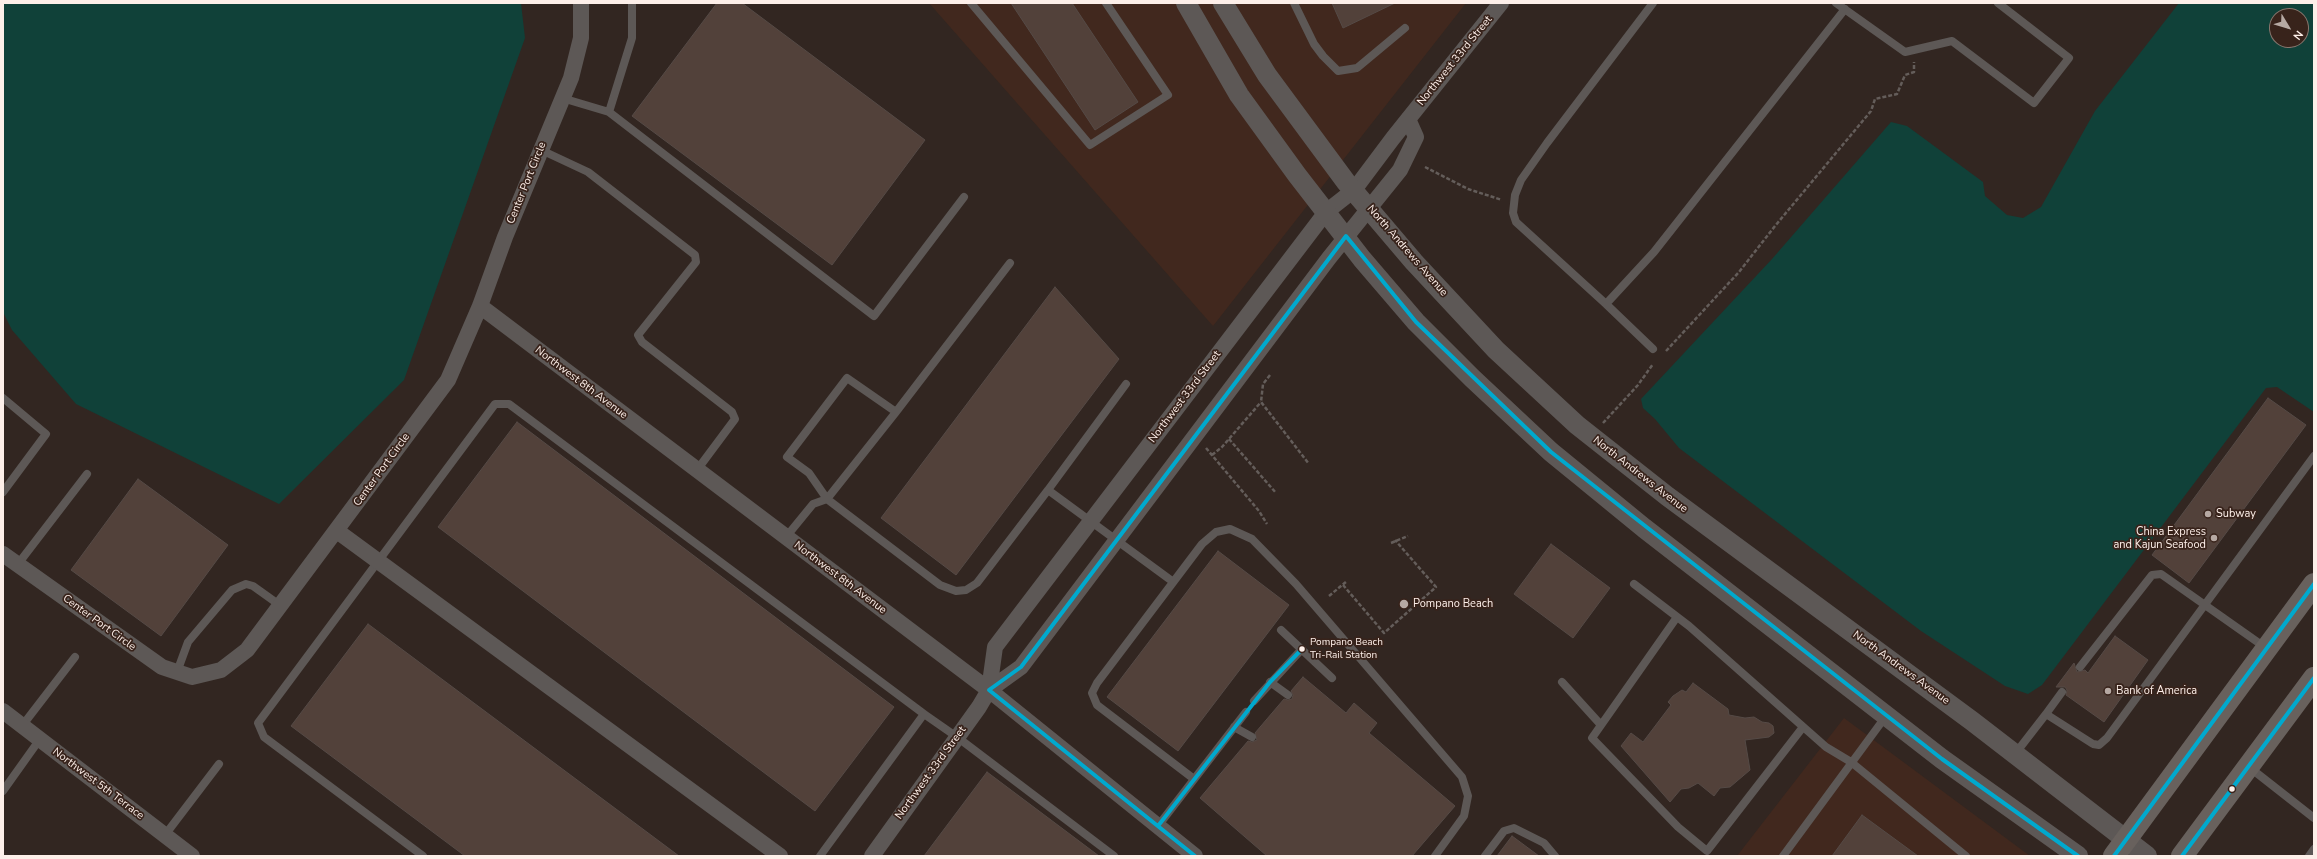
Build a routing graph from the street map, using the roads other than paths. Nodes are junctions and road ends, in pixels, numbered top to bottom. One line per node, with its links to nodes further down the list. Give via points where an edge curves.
1 (581, 3): 14 (street, Center Port Circle, via 581,38 571,78)
2 (632, 3): 15 (lane, via 632,38)
3 (971, 3): 4 (lane, via 1090,145 1168,95)
4 (1106, 3)
5 (1186, 3): 21 (street, via 1239,95)
6 (1223, 3): 18 (street, North Andrews Avenue, via 1267,75)
7 (1294, 3): 13 (lane, via 1314,44 1338,71 1357,68)
8 (1501, 3): 16 (street, Northwest 33rd Street)
9 (1653, 3): 24 (lane, via 1547,143 1521,180 1515,194 1513,213 1516,222)
10 (1836, 3): 12 (lane)
11 (1998, 3): 12 (lane, via 2069,58 2034,103 1952,41 1905,52)
12 (1845, 9): 24 (lane, via 1654,252)
13 (1405, 28)
14 (562, 98): 15 (lane); 17 (street, Center Port Circle)
15 (609, 112): 19 (lane, via 874,316)
16 (1408, 119): 18 (street, Northwest 33rd Street); 20 (street, Northwest 33rd Street, via 1416,137 1400,170)
17 (541, 150): 25 (street, Center Port Circle); 31 (lane, via 588,172 695,255 696,262 638,335 642,342 732,412 735,419)
18 (1354, 190): 20 (street, North Andrews Avenue); 21 (street, Northwest 33rd Street)
19 (964, 198)
20 (1370, 209): 22 (street, Northwest 33rd Street); 75 (street, North Andrews Avenue, via 1414,262 1496,350 1577,425 1666,496)
21 (1326, 212): 22 (street); 36 (street, Northwest 33rd Street)
22 (1346, 236): 39 (street, Northwest 33rd Street); 67 (street, via 1416,322 1550,452)
23 (1010, 263): 29 (lane)
24 (1606, 304): 26 (lane)
25 (480, 306): 31 (street, Northwest 8th Avenue); 37 (street, Center Port Circle, via 448,380)
26 (1653, 349)
27 (1126, 384): 33 (lane)
28 (3, 398): 34 (lane, via 46,434)
29 (896, 412): 35 (lane); 35 (lane, via 847,378 787,457 809,473)
30 (2314, 456): 46 (lane)
31 (697, 470): 38 (street, Northwest 8th Avenue)
32 (87, 474): 42 (lane)
33 (1048, 490): 35 (lane, via 977,583 966,590 956,591 940,586); 36 (lane)
34 (3, 492)
35 (827, 499): 38 (lane, via 814,504)
36 (1090, 521): 39 (lane); 59 (street, Northwest 33rd Street, via 995,648)
37 (337, 531): 41 (street); 47 (street, Center Port Circle)
38 (786, 537): 59 (street, Northwest 8th Avenue)
39 (1117, 540): 43 (lane); 59 (street, Northwest 33rd Street, via 1021,667)
40 (3, 554): 42 (street, Center Port Circle)
41 (379, 562): 65 (lane, via 495,404 509,404); 87 (lane, via 258,723 264,738); 88 (street)
42 (18, 564): 54 (street, Center Port Circle, via 162,667)
43 (1172, 581): 79 (lane, via 1092,693 1097,706); 93 (lane, via 1202,544 1216,532 1230,529 1252,539 1291,579 1462,777 1468,796 1464,816)
44 (1634, 584): 48 (lane)
45 (2314, 584): 50 (main road)
46 (2206, 604): 50 (lane); 53 (lane, via 2161,574 2152,575); 66 (lane, via 2107,738 2099,745 2093,744)
47 (281, 606): 54 (street, Center Port Circle, via 247,650 221,670 192,676); 54 (lane, via 253,586 246,584 232,590 188,642)
48 (1677, 618): 68 (lane); 71 (lane)
49 (1281, 630): 51 (lane)
50 (2267, 648): 84 (main road)
51 (1302, 649): 55 (lane); 57 (lane)
52 (75, 657): 69 (lane)
53 (2080, 667)
54 (177, 672)
55 (1332, 678)
56 (2314, 678): 78 (main road)
57 (1270, 682): 61 (lane); 62 (lane)
58 (1562, 682): 68 (lane)
59 (988, 690): 72 (street, Northwest 33rd Street); 82 (street, Northwest 8th Avenue)
60 (2062, 692): 66 (lane)
61 (1288, 695)
62 (1254, 701)
63 (3, 711): 69 (street, Northwest 5th Terrace)
64 (1246, 712): 70 (lane)
65 (924, 714): 72 (lane); 89 (lane)
66 (2046, 714): 75 (lane)
67 (1886, 716): 76 (lane); 98 (street, via 1942,760)
68 (1601, 725): 71 (lane, via 1592,738 1678,827 1707,851)
69 (22, 726): 74 (street, Northwest 5th Terrace)
70 (1234, 727): 73 (lane); 79 (lane)
71 (1803, 727): 76 (lane, via 1826,747)
72 (957, 737): 90 (street, Northwest 33rd Street); 91 (lane)
73 (1252, 737)
74 (40, 739): 80 (lane); 83 (street, Northwest 5th Terrace)
75 (2015, 754): 84 (street, North Andrews Avenue)
76 (1850, 762): 96 (lane); 97 (lane)
77 (219, 764): 83 (lane)
78 (2248, 767): 81 (lane); 100 (main road)
79 (1194, 779): 82 (lane)
80 (3, 791)
81 (2314, 818)
82 (1158, 826): 92 (street, Northwest 8th Avenue)
83 (165, 835): 86 (street, Northwest 5th Terrace)
84 (2120, 848): 99 (street, North Andrews Avenue)
85 (2314, 849): 101 (lane)
86 (192, 856)
87 (424, 856)
88 (780, 856)
89 (820, 856)
90 (872, 856)
91 (1114, 856)
92 (1195, 856)
93 (1434, 856)
94 (1485, 856): 95 (lane, via 1504,831 1514,828 1544,843)
95 (1555, 856)
96 (1783, 856)
97 (1966, 856)
98 (2078, 856)
99 (2147, 856)
100 (2182, 856)
101 (2309, 856)

